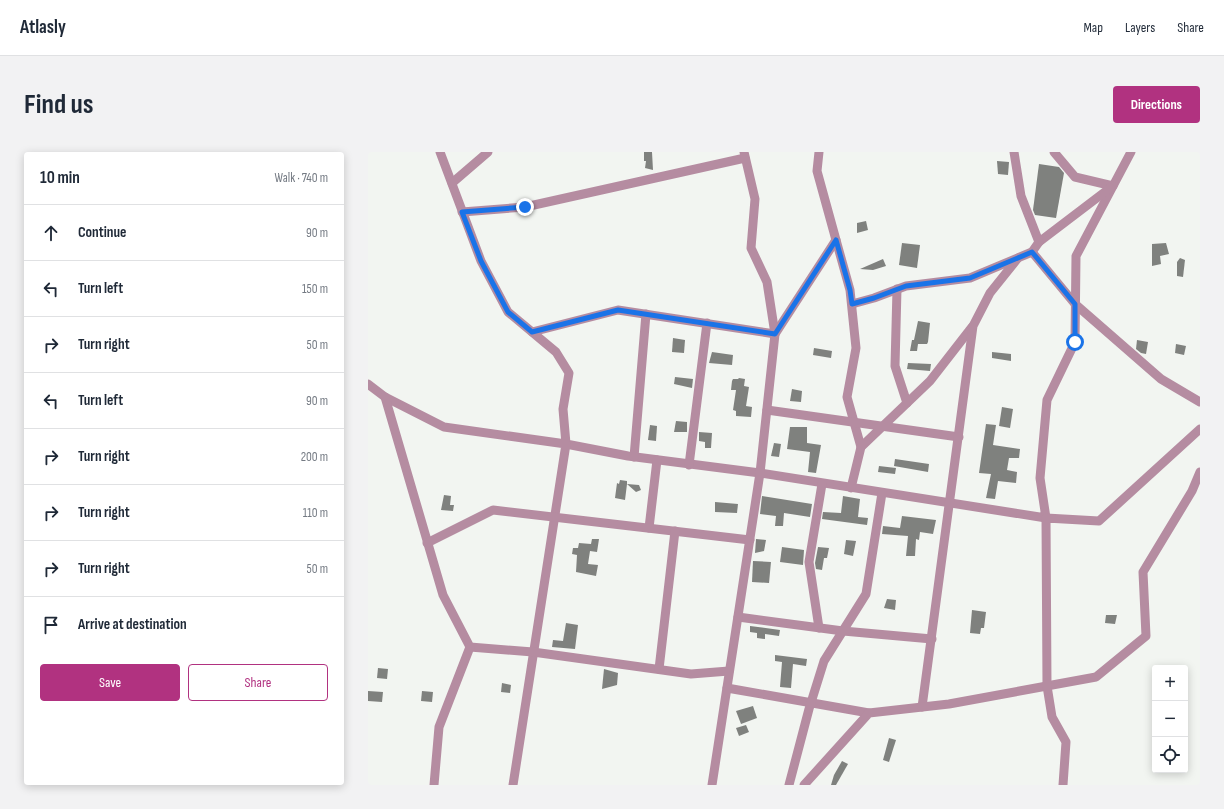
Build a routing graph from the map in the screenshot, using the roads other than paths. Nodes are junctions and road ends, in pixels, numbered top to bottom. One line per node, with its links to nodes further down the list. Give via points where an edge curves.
1 (440, 152): 8 (street)
2 (488, 152): 8 (street)
3 (819, 152): 11 (street, via 817,171)
4 (1014, 152): 12 (street, via 1021,196)
5 (1054, 152): 9 (street, via 1076,177)
6 (1131, 152): 9 (street)
7 (744, 155): 10 (street, via 525,207); 22 (street, via 755,199 751,248 767,282)
8 (452, 183): 10 (street)
9 (1113, 186): 12 (street); 17 (street, via 1076,256)
10 (462, 212): 21 (street, via 481,261 508,312)
11 (836, 240): 16 (street); 22 (street)
12 (1039, 242): 13 (street)
13 (1032, 252): 14 (street); 17 (street)
14 (1018, 258): 15 (street, via 970,278); 20 (street, via 990,292)
15 (897, 289): 16 (street); 26 (street, via 895,366)
16 (852, 304): 28 (street, via 856,348 847,397)
17 (1075, 304): 25 (street, via 1160,379); 44 (street, via 1075,342 1047,400 1040,478)
18 (646, 314): 19 (street); 21 (street, via 618,310); 34 (street)
19 (707, 323): 22 (street); 36 (street)
20 (973, 326): 26 (street, via 930,381); 31 (street)
21 (532, 332): 32 (street, via 556,352 569,373 563,409)
22 (775, 334): 27 (street)
23 (368, 384): 24 (street)
24 (385, 397): 32 (street, via 444,427); 48 (street)
25 (1200, 402)
26 (907, 403): 29 (street)
27 (767, 410): 28 (street); 38 (street)
28 (854, 422): 29 (street); 33 (street)
29 (882, 426): 31 (street); 33 (street)
30 (1200, 429): 44 (street, via 1099,521)
31 (959, 437): 42 (street)
32 (566, 444): 34 (street); 43 (street)
33 (861, 447): 40 (street)
34 (634, 457): 35 (street)
35 (658, 460): 36 (street); 45 (street)
36 (689, 465): 38 (street)
37 (1200, 472): 57 (street, via 1192,491 1143,572 1146,636 1096,677)
38 (760, 473): 39 (street); 47 (street)
39 (822, 484): 40 (street); 50 (street, via 809,562)
40 (850, 488): 41 (street)
41 (882, 493): 42 (street); 51 (street, via 866,594)
42 (950, 504): 44 (street); 52 (street)
43 (554, 516): 45 (street); 48 (street, via 493,510); 54 (street)
44 (1046, 518): 57 (street)
45 (648, 528): 46 (street)
46 (675, 531): 47 (street); 55 (street)
47 (750, 540): 49 (street)
48 (427, 543): 53 (street, via 443,595)
49 (738, 617): 50 (street); 56 (street)
50 (819, 628): 51 (street)
51 (843, 631): 52 (street); 59 (street, via 824,660)
52 (932, 639): 60 (street)
53 (470, 647): 54 (street); 62 (street, via 439,728)
54 (533, 652): 55 (street); 63 (street)
55 (659, 669): 56 (street, via 691,674)
56 (729, 671): 58 (street)
57 (1047, 686): 60 (street); 67 (street, via 1052,716 1066,742)
58 (727, 688): 59 (street); 64 (street)
59 (811, 703): 61 (street); 65 (street)
60 (922, 707): 61 (street)
61 (869, 713): 66 (street)
62 (434, 785)
63 (513, 785)
64 (712, 785)
65 (789, 785)
66 (804, 785)
67 (1063, 785)

